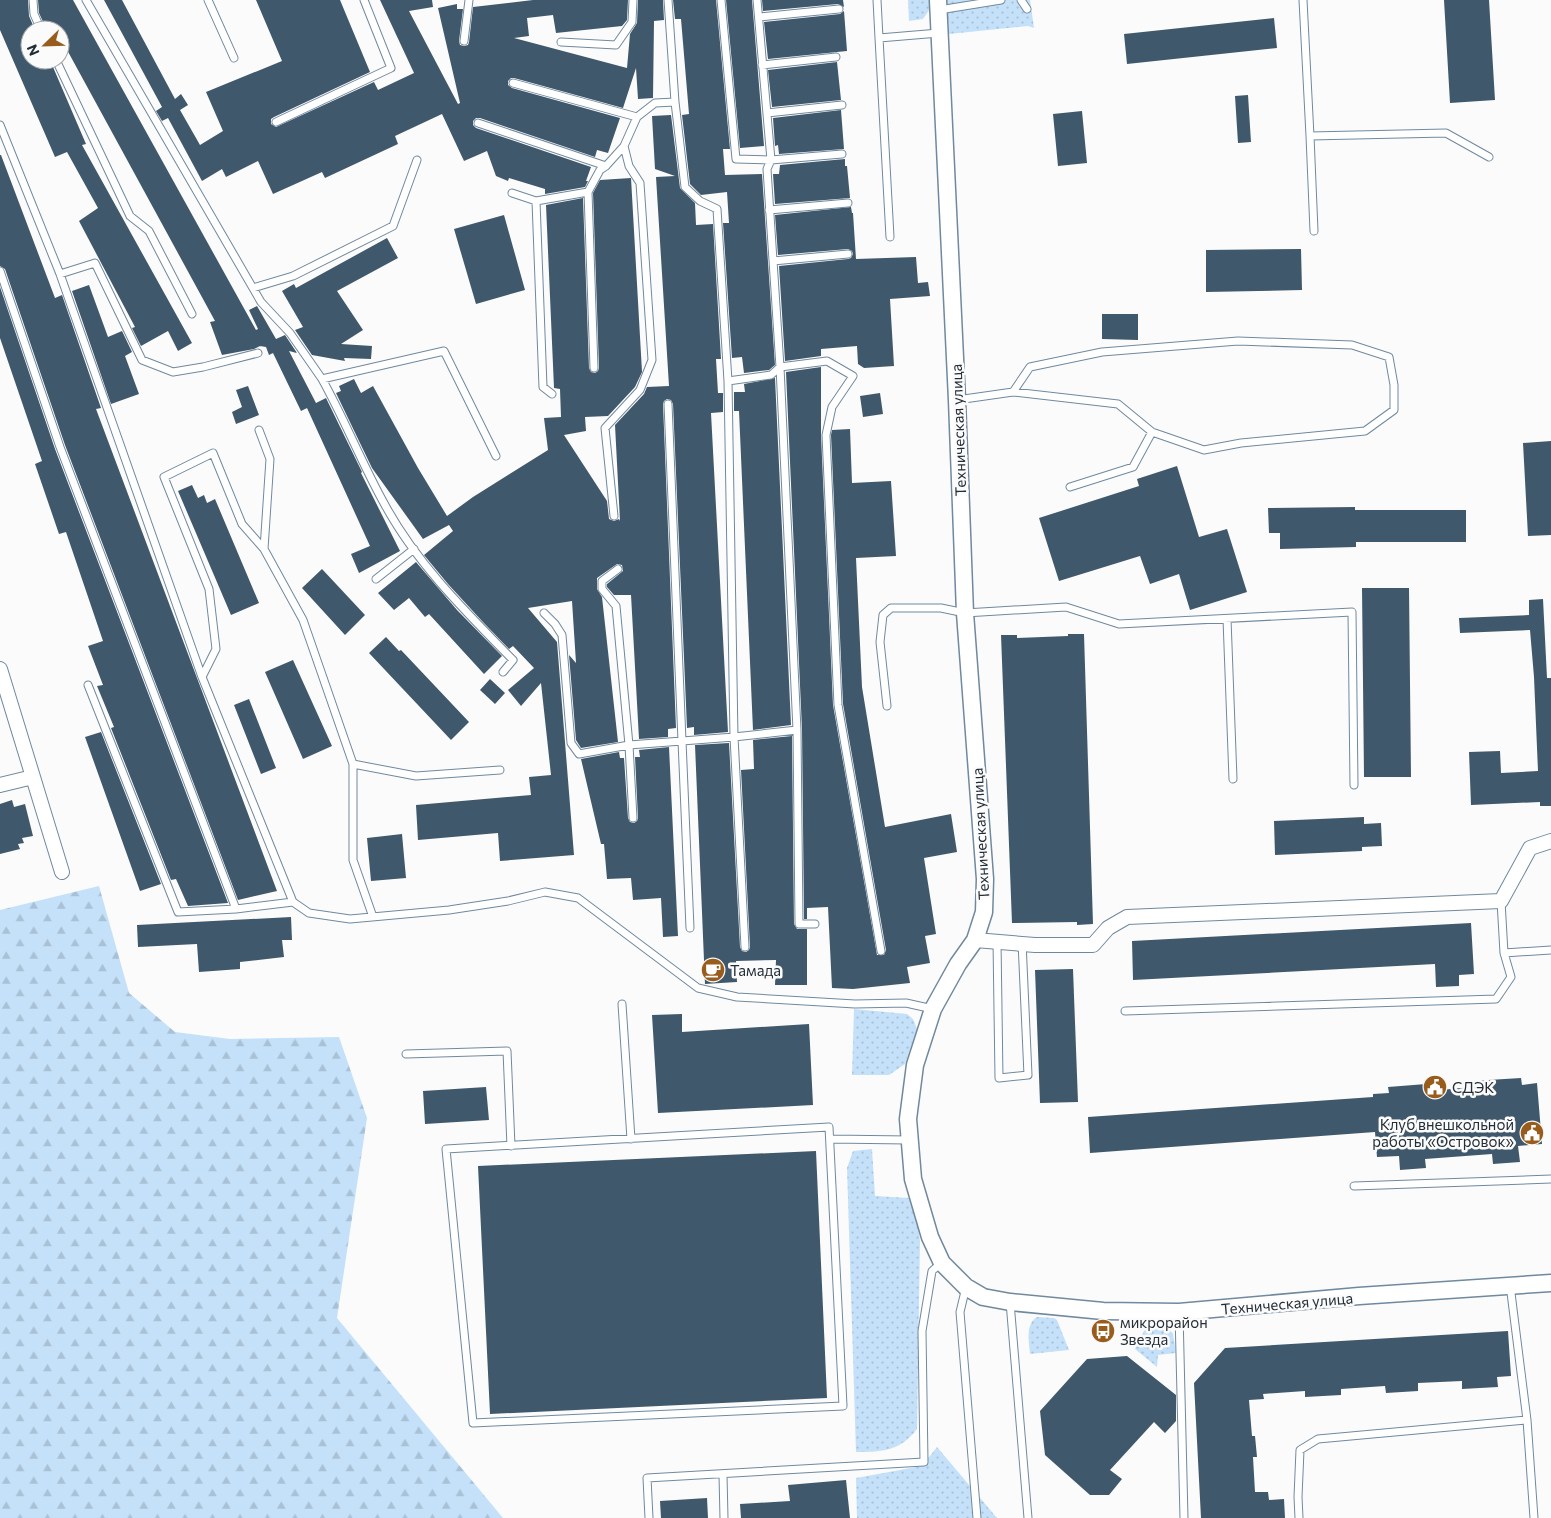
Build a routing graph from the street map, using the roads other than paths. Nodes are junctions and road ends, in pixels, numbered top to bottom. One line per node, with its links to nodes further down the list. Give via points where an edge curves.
1 (33, 0): 18 (lane)
2 (86, 0): 53 (lane)
3 (208, 0): 23 (lane)
4 (364, 0): 32 (lane, via 391,68)
5 (469, 0): 21 (lane)
6 (633, 0): 22 (lane, via 632,22 616,45)
7 (668, 0): 28 (lane)
8 (721, 0): 40 (lane, via 736,159)
9 (757, 0): 17 (lane)
10 (877, 0): 20 (lane)
11 (1001, 0): 14 (lane)
12 (1021, 0): 16 (lane)
13 (1303, 0): 35 (lane)
14 (938, 5): 19 (street, Техническая улица)
15 (839, 9): 17 (lane)
16 (1027, 9)
17 (759, 17): 25 (lane)
18 (37, 20)
19 (939, 33): 20 (lane); 62 (street, Техническая улица)
20 (879, 38): 48 (lane)
21 (464, 41)
22 (561, 42)
23 (234, 58)
24 (836, 58): 25 (lane)
25 (762, 65): 30 (lane)
26 (61, 70): 54 (lane, via 130,216 149,231)
27 (513, 83): 31 (lane)
28 (675, 102): 31 (lane, via 655,102); 59 (lane, via 685,187 700,201 717,209)
29 (842, 105): 30 (lane)
30 (767, 113): 40 (lane)
31 (638, 117): 36 (lane)
32 (276, 122)
33 (478, 123): 41 (lane)
34 (0, 125): 52 (lane)
35 (1310, 136): 38 (lane, via 1446,133); 47 (lane)
36 (624, 146): 41 (lane); 68 (lane, via 629,166 640,183 652,360 640,390 605,428)
37 (842, 154): 40 (lane)
38 (1489, 157)
39 (417, 160): 53 (lane, via 394,226 292,276)
40 (770, 160): 46 (lane, via 767,169)
41 (606, 166): 42 (lane, via 600,170)
42 (588, 192): 44 (lane); 57 (lane)
43 (512, 193): 44 (lane)
44 (536, 201): 61 (lane, via 543,387)
45 (848, 203): 46 (lane)
46 (770, 210): 50 (lane)
47 (1314, 231)
48 (890, 237)
49 (848, 254): 50 (lane)
50 (773, 261): 56 (lane)
51 (0, 271): 96 (lane, via 60,447)
52 (60, 274): 55 (lane, via 95,263 142,360 173,372); 78 (lane)
53 (252, 288): 58 (lane, via 290,333)
54 (192, 314)
55 (258, 353)
56 (780, 367): 59 (lane, via 771,375); 81 (lane); 105 (lane, via 827,361 853,376 832,407 826,435 838,696)
57 (594, 368)
58 (322, 379): 66 (lane, via 444,351); 70 (lane, via 385,506)
59 (728, 381): 82 (lane)
60 (1013, 392): 62 (lane); 65 (lane, via 1118,404); 65 (lane, via 1030,367 1102,352 1238,341 1352,345 1389,357 1394,410 1365,431 1241,443 1204,450)
61 (552, 394)
62 (957, 400): 74 (street, Техническая улица)
63 (668, 404): 83 (lane)
64 (259, 430): 69 (lane, via 270,459)
65 (1152, 432): 67 (lane, via 1133,467)
66 (496, 456)
67 (1070, 487)
68 (614, 516)
69 (264, 548): 78 (lane, via 242,524 213,454 164,477 209,589 216,649); 85 (lane, via 302,620)
70 (414, 549): 72 (lane); 77 (lane, via 462,609 513,660)
71 (618, 569): 84 (lane, via 602,581 602,589 616,606)
72 (376, 579)
73 (544, 613): 84 (lane, via 562,635 571,743 578,754)
74 (965, 613): 75 (lane, via 1066,607 1119,624); 80 (lane, via 941,608 891,608 883,615 880,642); 100 (street, Техническая улица, via 985,879 984,912)
75 (1227, 619): 88 (lane); 89 (lane, via 1352,612)
76 (0, 669): 87 (street)
77 (503, 672)
78 (202, 677): 94 (lane)
79 (88, 684): 96 (lane, via 178,912)
80 (887, 706)
81 (797, 730): 82 (lane); 98 (lane, via 799,924)
82 (734, 737): 83 (lane); 103 (lane)
83 (682, 741): 84 (lane); 99 (lane)
84 (629, 745): 91 (lane)
85 (352, 764): 86 (lane, via 416,776); 97 (lane, via 353,860)
86 (500, 770)
87 (33, 776): 90 (street); 93 (street)
88 (1233, 779)
89 (1354, 785)
90 (0, 786)
91 (633, 818)
92 (1551, 841): 95 (street, via 1530,848)
93 (62, 872)
94 (293, 902): 96 (lane); 97 (lane, via 309,913 350,919)
95 (1500, 902): 102 (street, via 1127,917 1108,928 1093,945); 106 (lane)
96 (236, 909)
97 (373, 917): 108 (lane, via 449,910 545,892 578,898 698,988 737,997 855,1004 906,1003)
98 (815, 924)
99 (690, 928)
100 (975, 940): 101 (street); 108 (street, Техническая улица)
101 (996, 941): 102 (street); 102 (lane, via 999,1078 1028,1075)
102 (1022, 942)
103 (745, 946)
104 (1551, 950): 106 (lane)
105 (881, 951)
106 (1504, 953): 109 (lane, via 1511,977 1496,999)
107 (622, 1004): 111 (lane)
108 (933, 1009): 113 (street, Техническая улица, via 915,1065 908,1119)
109 (1125, 1011)
110 (406, 1054): 114 (lane, via 507,1051)
111 (631, 1139): 112 (lane, via 829,1127); 114 (lane)
112 (830, 1139): 113 (lane); 114 (lane, via 842,1406 473,1423 446,1150)
113 (909, 1140): 117 (street, Техническая улица, via 913,1179 930,1237)
114 (511, 1146)
115 (1551, 1179): 116 (lane)
116 (1354, 1186)
117 (942, 1263): 120 (street, Техническая улица); 124 (lane, via 932,1271 922,1331 924,1462)
118 (1551, 1282): 119 (street, Техническая улица)
119 (1510, 1285): 122 (street, Техническая улица); 123 (lane)
120 (966, 1287): 121 (street, Техническая улица, via 983,1297); 127 (lane, via 960,1312)
121 (1010, 1302): 122 (street, Техническая улица, via 1103,1311); 128 (lane)
122 (1179, 1312): 129 (lane)
123 (1527, 1420): 130 (lane, via 1318,1439 1300,1450); 131 (lane)
124 (724, 1475): 125 (lane, via 647,1478); 126 (lane)
125 (649, 1518)
126 (724, 1518)
127 (976, 1518)
128 (1028, 1518)
129 (1184, 1518)
130 (1299, 1518)
131 (1534, 1518)

